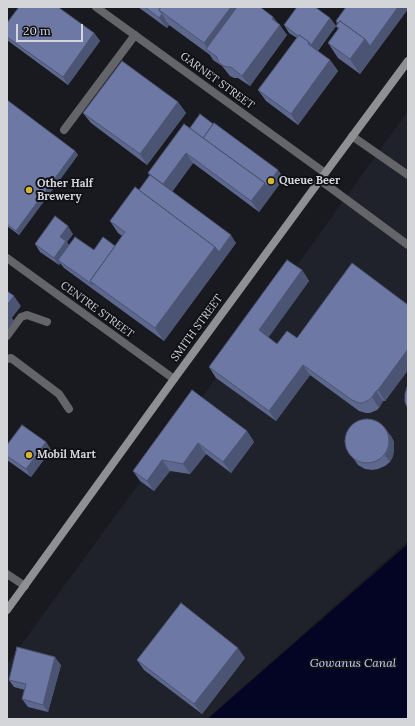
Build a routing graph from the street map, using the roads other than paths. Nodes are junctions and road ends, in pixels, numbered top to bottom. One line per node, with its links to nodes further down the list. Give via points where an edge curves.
1 (96, 7): 2 (street, GARNET STREET)
2 (135, 35): 4 (street); 7 (street, GARNET STREET)
3 (408, 61): 5 (street, SMITH STREET)
4 (64, 130)
5 (352, 136): 6 (street); 7 (street, SMITH STREET)
6 (408, 175)
7 (322, 176): 8 (street, GARNET STREET); 13 (street, SMITH STREET)
8 (408, 244)
9 (7, 258): 13 (street, CENTRE STREET)
10 (47, 322): 11 (street, via 27,315 21,317)
11 (7, 336)
12 (7, 359): 14 (street, via 11,358 59,394)
13 (174, 379): 16 (street, SMITH STREET)
14 (69, 409)
15 (7, 574): 16 (street)
16 (24, 586): 17 (street, SMITH STREET)
17 (7, 610)

